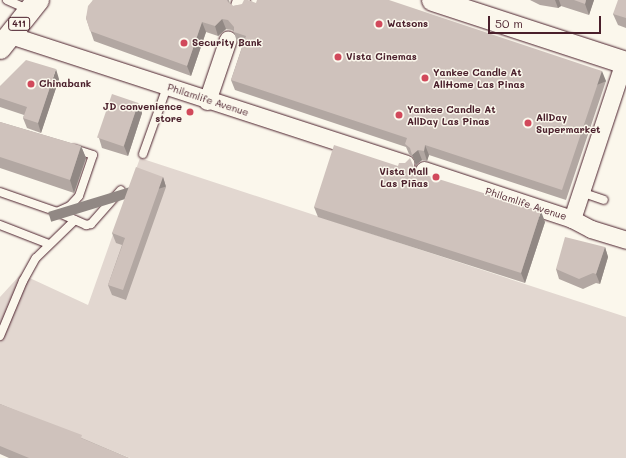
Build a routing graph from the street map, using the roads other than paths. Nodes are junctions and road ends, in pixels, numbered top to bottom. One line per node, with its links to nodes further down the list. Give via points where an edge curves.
1 (7, 0): 3 (lane)
2 (433, 0): 6 (main road)
3 (34, 5): 5 (main road, 411)
4 (228, 39): 8 (street)
5 (5, 42): 7 (street, Philamlife Avenue)
6 (625, 63): 15 (street)
7 (167, 87): 8 (street, Philamlife Avenue); 10 (lane)
8 (207, 101): 11 (street, Philamlife Avenue)
9 (63, 145): 17 (lane, via 94,155 79,196 70,206)
10 (142, 154)
11 (406, 164)
12 (424, 170): 18 (street, Philamlife Avenue, via 540,214)
13 (121, 190): 19 (lane, via 91,224 86,226)
14 (0, 192): 17 (lane)
15 (581, 192): 16 (lane); 18 (street)
16 (604, 200)
17 (57, 212): 19 (lane)
18 (572, 219): 21 (street, Philamlife Avenue)
19 (75, 220): 22 (lane)
20 (0, 225): 22 (lane)
21 (626, 240)
22 (49, 244): 23 (lane, via 36,258 23,281)
23 (0, 336)

